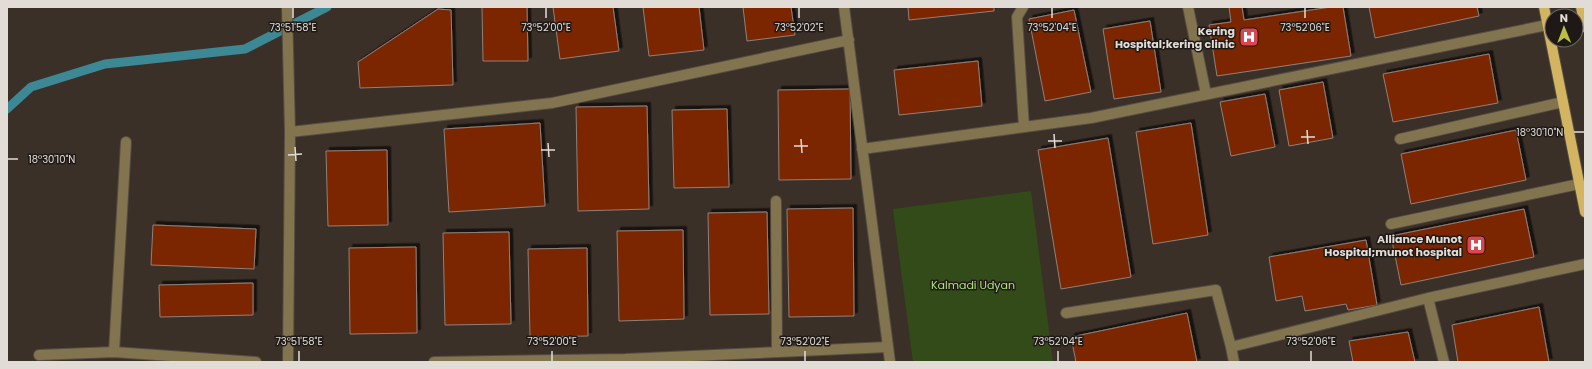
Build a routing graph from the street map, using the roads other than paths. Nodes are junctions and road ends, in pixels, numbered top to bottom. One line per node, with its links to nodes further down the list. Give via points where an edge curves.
1 (287, 7): 13 (street)
2 (844, 7): 8 (street)
3 (1023, 7): 12 (street, via 1017,17)
4 (1188, 7): 10 (street)
5 (1581, 7): 7 (main road)
6 (1544, 26): 10 (street)
7 (1585, 27)
8 (849, 40): 13 (street, via 552,103); 16 (street)
9 (1552, 48): 11 (main road)
10 (1206, 94): 12 (street, via 1091,118)
11 (1563, 102): 14 (street); 17 (main road)
12 (1024, 127): 16 (street)
13 (290, 132): 30 (street)
14 (1400, 139)
15 (126, 142): 26 (street)
16 (862, 149): 24 (street)
17 (1579, 184): 19 (main road); 20 (street)
18 (776, 201): 27 (street)
19 (1585, 212)
20 (1391, 224)
21 (1585, 264): 22 (street)
22 (1428, 298): 25 (street); 34 (street)
23 (1066, 313): 25 (street, via 1216,290)
24 (888, 346): 27 (street); 32 (street)
25 (1231, 347): 33 (street)
26 (114, 352): 28 (street); 29 (street)
27 (777, 352): 31 (street, via 625,359)
28 (39, 355)
29 (256, 362)
30 (288, 362)
31 (434, 362)
32 (890, 362)
33 (1234, 362)
34 (1444, 362)

